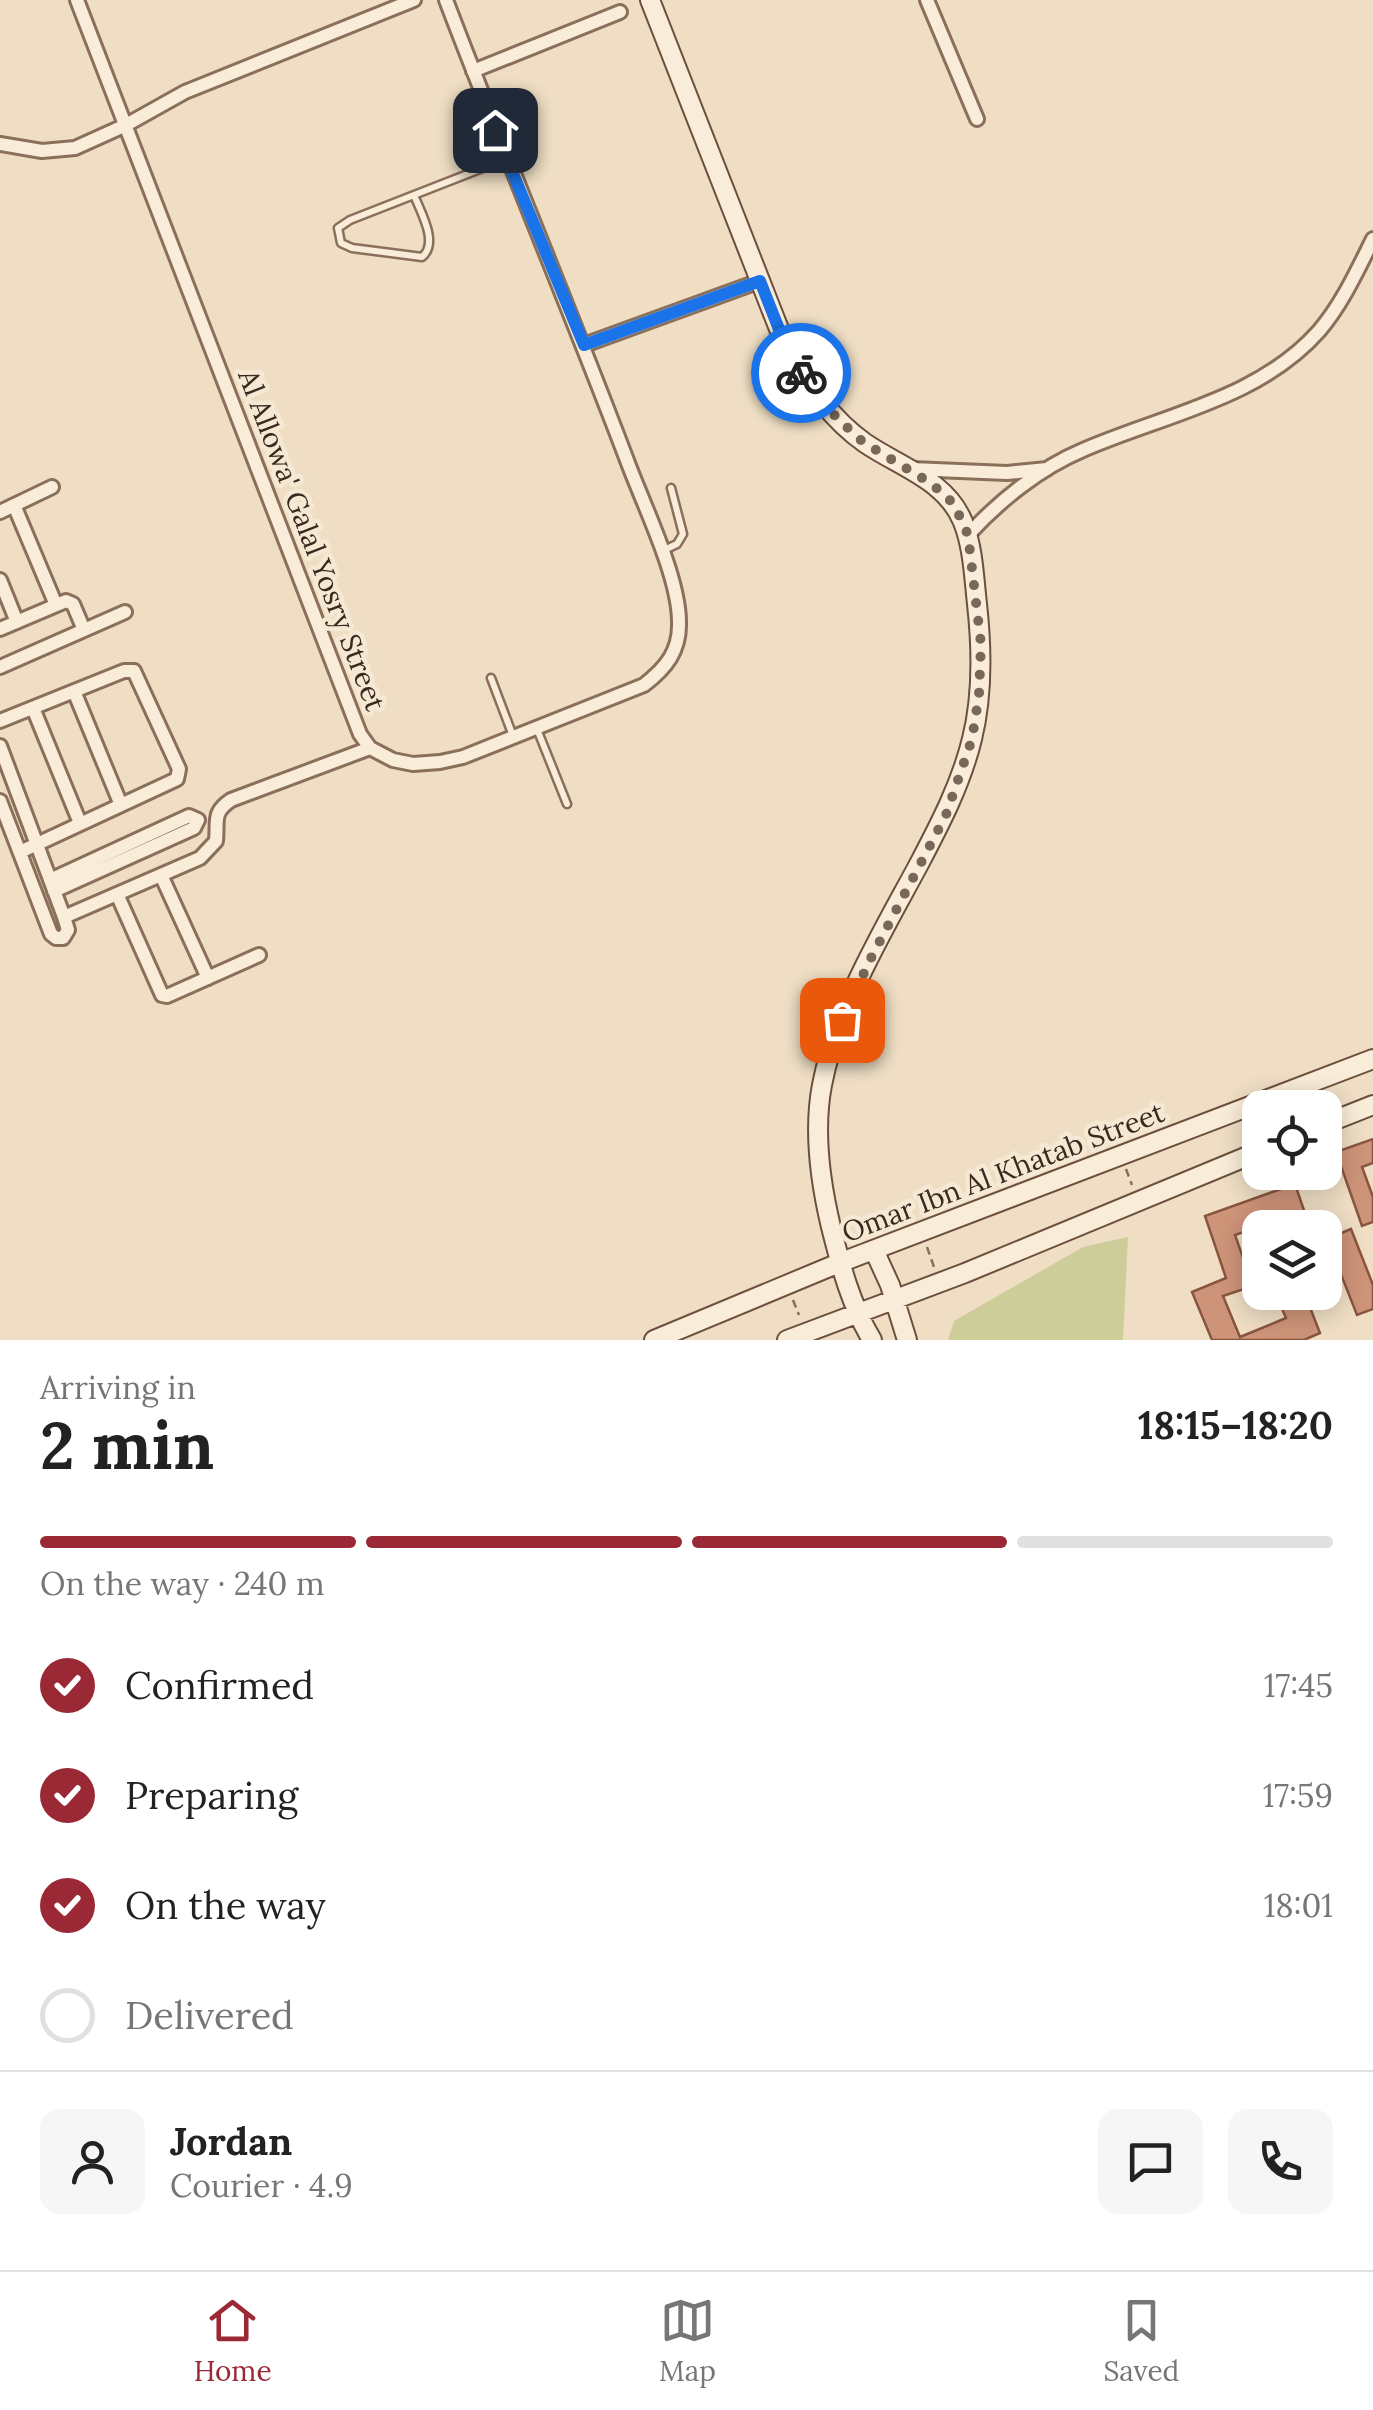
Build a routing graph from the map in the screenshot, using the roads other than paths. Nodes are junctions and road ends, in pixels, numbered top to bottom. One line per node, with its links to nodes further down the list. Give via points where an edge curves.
1 (77, 0): 9 (street, Al Allowa' Galal Yosry Street)
2 (414, 0): 9 (street, via 185,92)
3 (446, 0): 7 (street, Al Allowa' Galal Yosry Street)
4 (650, 0): 14 (street)
5 (927, 0): 8 (street)
6 (620, 12): 7 (street)
7 (473, 71): 11 (street, Al Allowa' Galal Yosry Street)
8 (977, 119)
9 (126, 126): 10 (street, via 59,151); 38 (street, Al Allowa' Galal Yosry Street, via 345,698)
10 (0, 144)
11 (506, 159): 12 (lane); 15 (street, Al Allowa' Galal Yosry Street)
12 (414, 195): 12 (lane, via 350,220 338,228 341,243 422,257 431,243)
13 (1373, 239): 17 (street, via 1340,304 1265,376)
14 (760, 281): 15 (street); 16 (street, via 809,387 863,442)
15 (584, 345): 23 (street, Al Allowa' Galal Yosry Street)
16 (908, 468): 17 (street); 22 (street, via 954,504)
17 (1050, 468): 22 (street)
18 (52, 487): 20 (street)
19 (670, 488): 23 (lane, via 684,534)
20 (14, 505): 21 (street); 25 (street)
21 (0, 512)
22 (968, 535): 56 (street, via 981,644 972,739 946,815 842,1020 822,1086 821,1178)
23 (661, 551): 35 (street, Al Allowa' Galal Yosry Street, via 680,623 664,670 644,685)
24 (0, 580): 27 (street)
25 (56, 605): 27 (street); 29 (street, via 73,604)
26 (125, 612): 29 (street)
27 (17, 622): 28 (street)
28 (0, 629)
29 (84, 630): 30 (street)
30 (0, 667)
31 (491, 678): 36 (lane)
32 (74, 691): 33 (street); 41 (street); 41 (street, via 134,671 179,770 177,779)
33 (33, 708): 34 (street); 42 (street)
34 (0, 722)
35 (537, 728): 36 (street, Al Allowa' Galal Yosry Street); 40 (lane)
36 (514, 737): 38 (street, Al Allowa' Galal Yosry Street, via 440,762 392,760)
37 (0, 746): 43 (street)
38 (370, 748): 45 (street, via 231,800 216,815 213,847)
39 (0, 801): 44 (street)
40 (567, 804)
41 (121, 805): 42 (street)
42 (80, 823): 43 (street)
43 (36, 844): 44 (street); 46 (street)
44 (20, 852): 48 (street, via 56,938 67,934)
45 (161, 875): 47 (street); 50 (street)
46 (52, 886): 46 (street, via 194,828 198,820 189,816); 48 (street)
47 (117, 894): 48 (street); 50 (street, via 162,995)
48 (64, 917)
49 (260, 955): 50 (street)
50 (208, 978)
51 (1373, 1059): 55 (street, Omar Ibn Al Khatab Street)
52 (1373, 1105): 53 (street)
53 (1342, 1117)
54 (1242, 1158): 57 (street)
55 (874, 1250): 56 (street, Omar Ibn Al Khatab Street); 57 (street)
56 (840, 1262): 58 (street); 59 (street, Omar Ibn Al Khatab Street)
57 (896, 1300): 58 (street); 62 (street)
58 (858, 1314): 60 (street); 61 (street)
59 (654, 1340)
60 (787, 1340)
61 (872, 1340)
62 (907, 1340)

